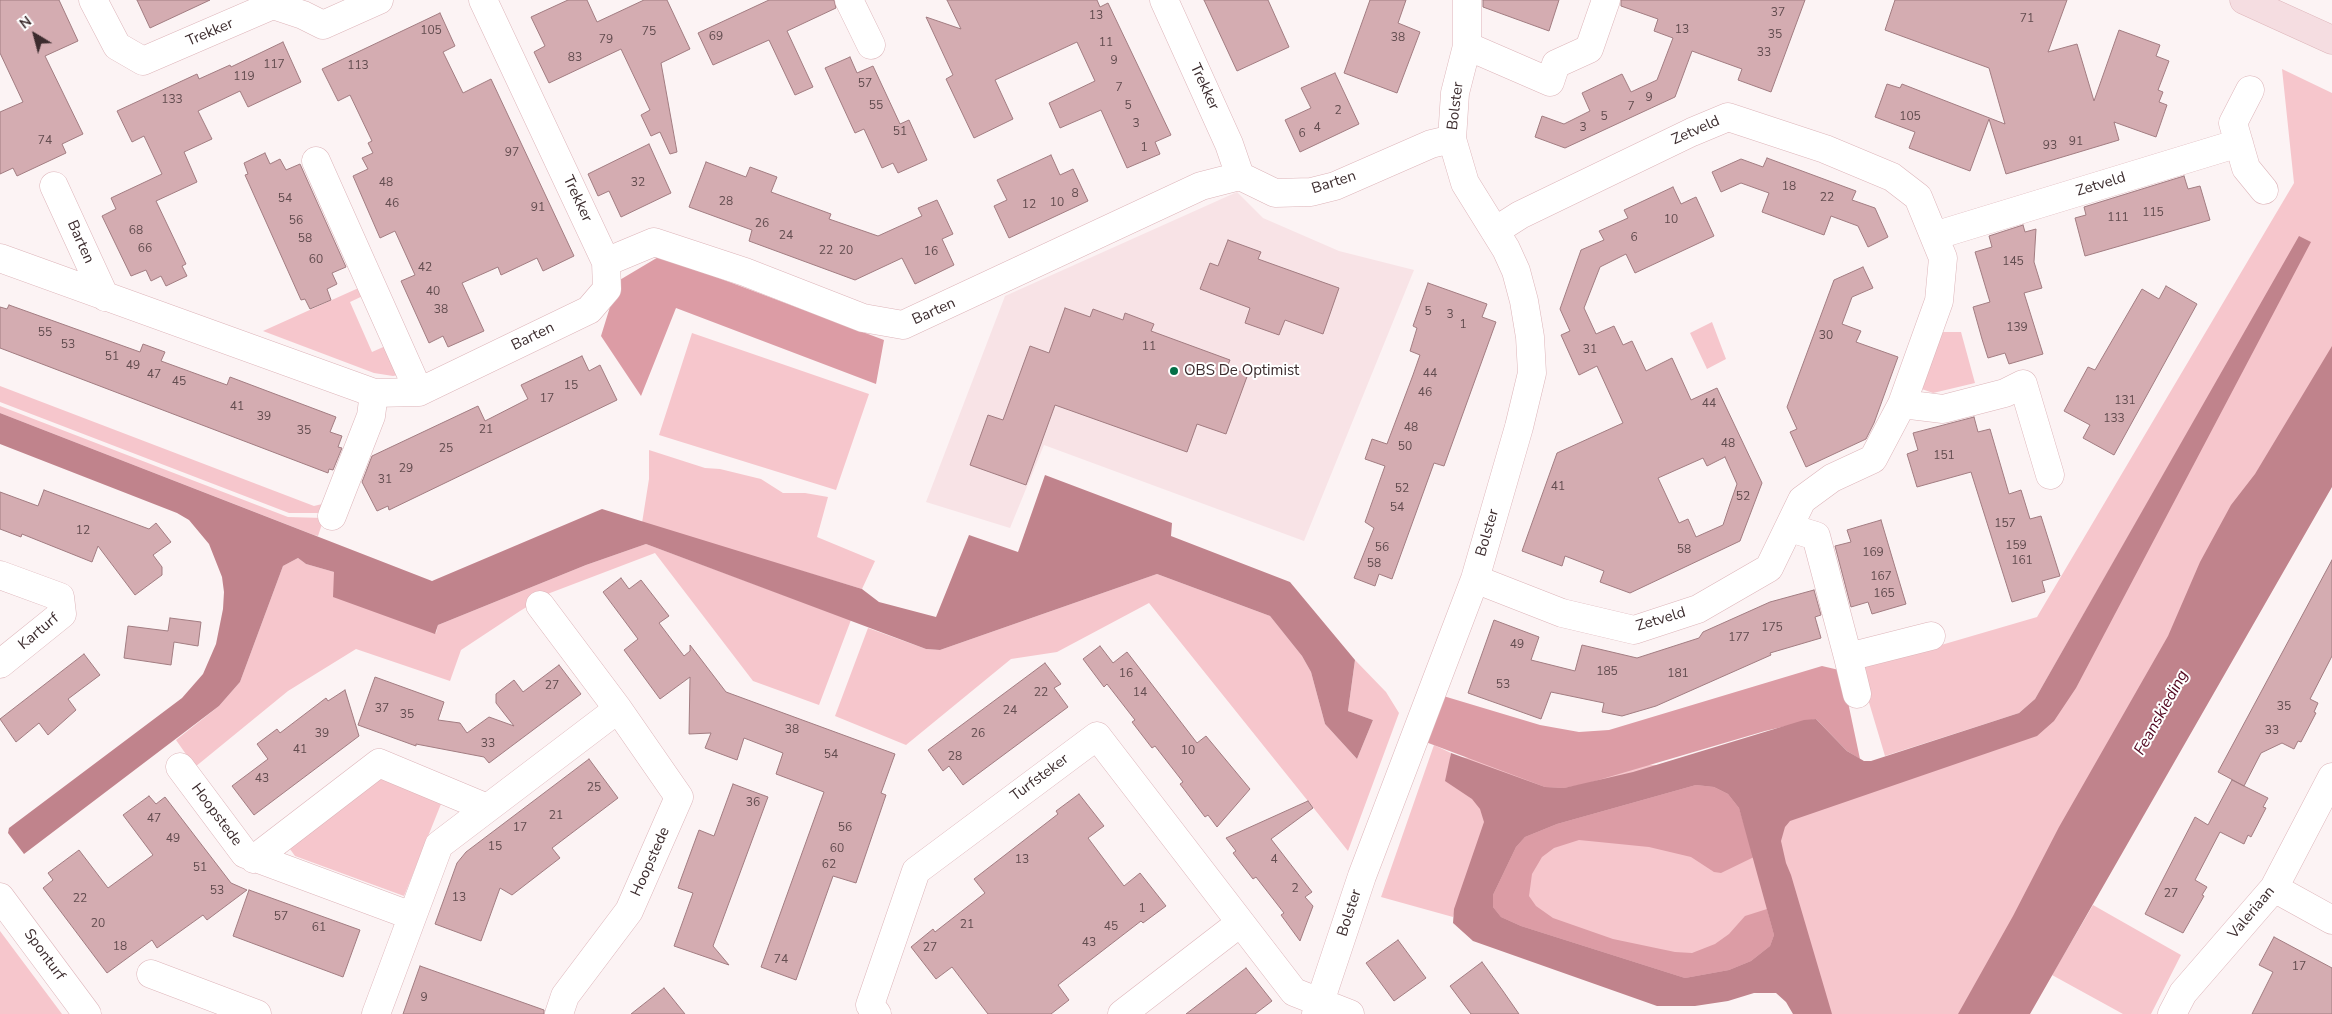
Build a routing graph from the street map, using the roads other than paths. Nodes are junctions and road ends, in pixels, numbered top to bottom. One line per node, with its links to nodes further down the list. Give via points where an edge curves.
1 (93, 0): 9 (street, Trekker, via 117,46 143,61 272,5 323,25)
2 (379, 0): 9 (street, Trekker)
3 (482, 0): 23 (street, Trekker)
4 (849, 0): 11 (street)
5 (1164, 0): 17 (street, Trekker, via 1229,144)
6 (1467, 0): 12 (street, Bolster)
7 (1606, 0): 12 (street, via 1589,49 1556,64 1550,82)
8 (2244, 0): 10 (main road)
9 (350, 6)
10 (2332, 40)
11 (871, 45)
12 (1467, 46): 14 (street, Bolster, via 1455,93)
13 (2250, 90): 15 (street, via 2233,123)
14 (1452, 139): 17 (street, Barten, via 1430,144 1335,186 1311,192 1275,193); 20 (street, Bolster, via 1464,183)
15 (2239, 143): 19 (street, via 2246,168); 21 (street, Zetveld)
16 (316, 161): 25 (street)
17 (1240, 176): 23 (street, Barten, via 1201,186 903,325 863,318 745,272 654,242)
18 (54, 186): 24 (street, Barten)
19 (2264, 190)
20 (1495, 231): 21 (street, Zetveld, via 1537,207 1728,117 1825,149 1892,177 1918,197); 32 (street, Bolster, via 1516,271 1524,301 1532,373)
21 (1934, 236): 27 (street, Zetveld, via 1943,258 1939,301)
22 (0, 258): 24 (street, Barten)
23 (606, 262): 25 (street, Barten, via 607,289 589,310)
24 (105, 297): 26 (street, Barten)
25 (419, 392): 26 (street, Barten)
26 (374, 393): 29 (street, via 371,416)
27 (1902, 404): 28 (street, via 1943,409 2005,393 2023,384); 30 (street, Zetveld, via 1873,459 1815,489 1802,500)
28 (2050, 475)
29 (332, 516)
30 (1790, 528): 32 (street, Zetveld, via 1769,568 1698,609 1634,630 1562,613); 35 (street, via 1816,536)
31 (0, 575): 36 (street, Karturf, via 60,597 62,614)
32 (1475, 579): 49 (street, Bolster, via 1366,866)
33 (540, 605): 38 (street, Hoopstede)
34 (1931, 636): 35 (street)
35 (1848, 657): 37 (street)
36 (0, 664)
37 (1857, 694)
38 (618, 709): 41 (street); 53 (street, Hoopstede, via 679,798 629,912 565,996)
39 (180, 767): 42 (street, Hoopstede, via 245,854)
40 (2332, 777): 43 (street, Valeriaan)
41 (487, 808): 42 (street, Hoopstede, via 379,763); 45 (street, via 439,845)
42 (254, 859): 45 (street, Hoopstede)
43 (2274, 888): 46 (street); 57 (street, Valeriaan, via 2183,993)
44 (0, 896): 50 (street, Sponturf)
45 (412, 916): 52 (street)
46 (2332, 920)
47 (1240, 923): 49 (street, Turfsteker, via 1294,992); 54 (street, Turfsteker, via 1097,736 916,871 870,1005); 55 (street)
48 (151, 974): 51 (street)
49 (1318, 1008): 56 (street, Turfsteker)
50 (87, 1014)
51 (256, 1014)
52 (376, 1014)
53 (559, 1014)
54 (876, 1014)
55 (1122, 1014)
56 (1350, 1014)
57 (2172, 1014)

